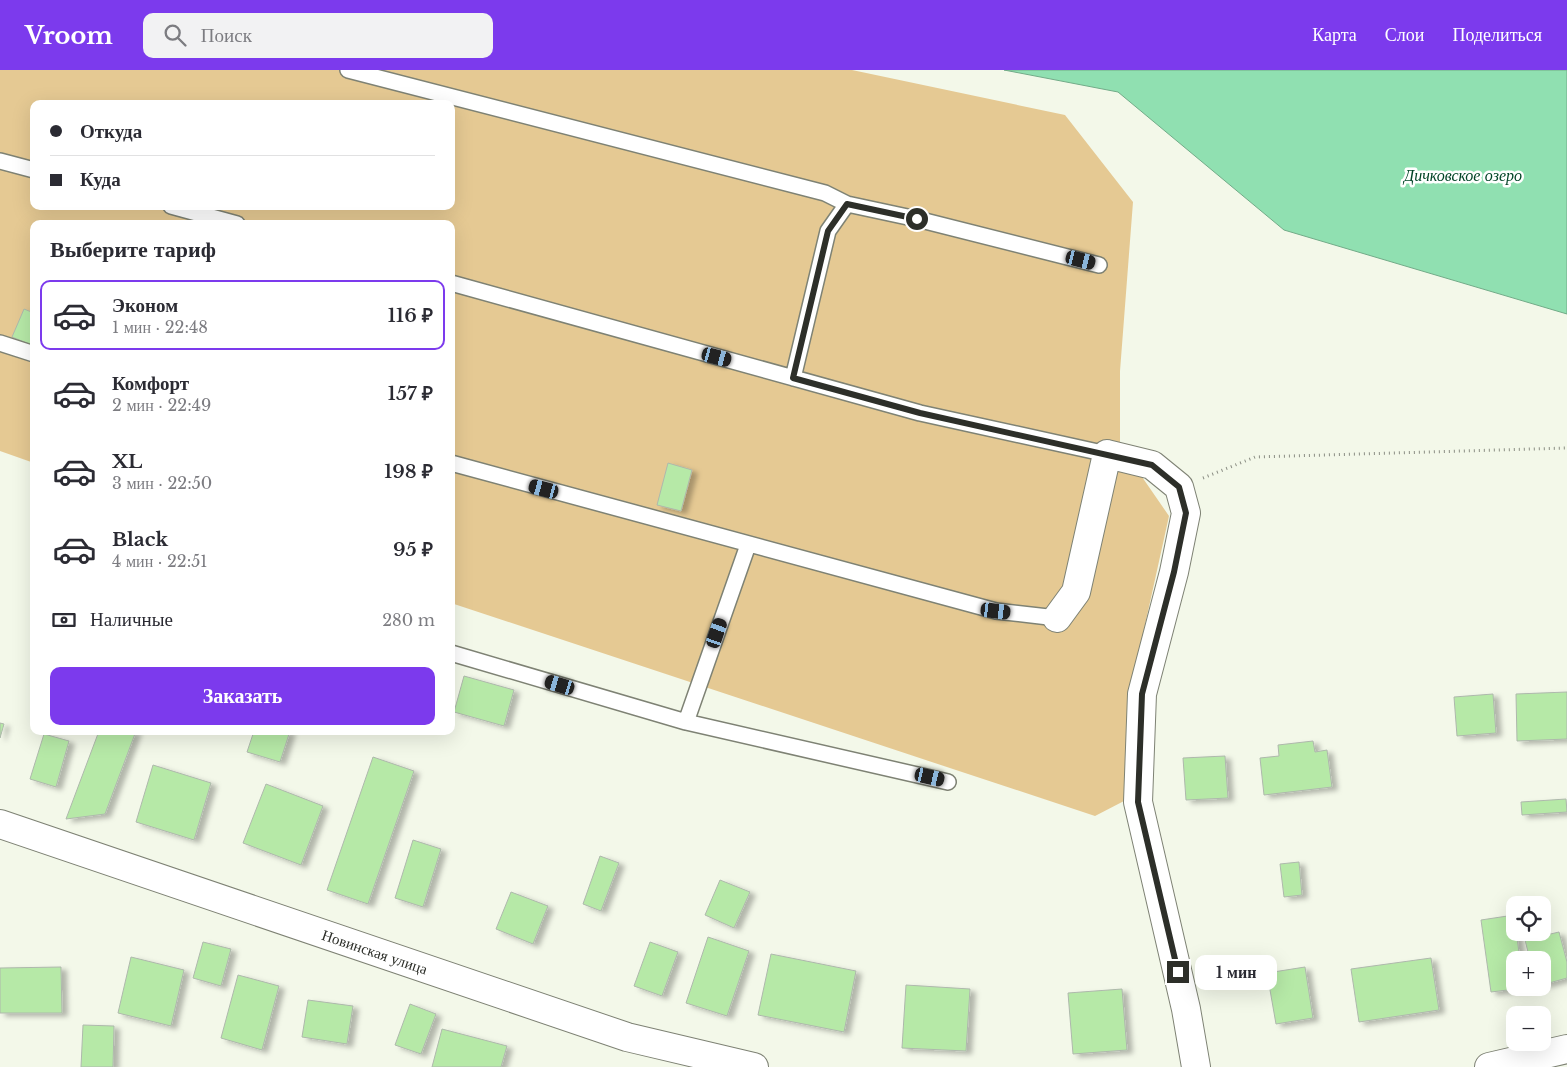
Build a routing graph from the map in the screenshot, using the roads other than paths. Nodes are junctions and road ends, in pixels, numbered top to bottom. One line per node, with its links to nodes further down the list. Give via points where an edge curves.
1 (348, 70): 4 (lane, via 825,193)
2 (0, 161): 3 (lane)
3 (30, 169)
4 (847, 204): 7 (lane); 11 (lane, via 828,231)
5 (185, 210): 6 (lane)
6 (222, 220)
7 (1099, 265)
8 (455, 284): 11 (lane)
9 (0, 343): 10 (lane)
10 (30, 353)
11 (793, 378): 12 (lane, via 920,413)
12 (1107, 454): 15 (street, via 1076,592); 22 (street, via 1152,465 1179,487 1186,513 1142,694 1138,802 1186,1009)
13 (455, 464): 14 (lane)
14 (748, 544): 15 (lane, via 996,611); 17 (lane)
15 (1057, 618)
16 (455, 654): 17 (lane)
17 (686, 722): 18 (lane)
18 (948, 782)
19 (0, 824): 21 (street, Новинская улица, via 627,1037)
20 (1567, 1049): 23 (street)
21 (754, 1067)
22 (1196, 1067)
23 (1489, 1067)

